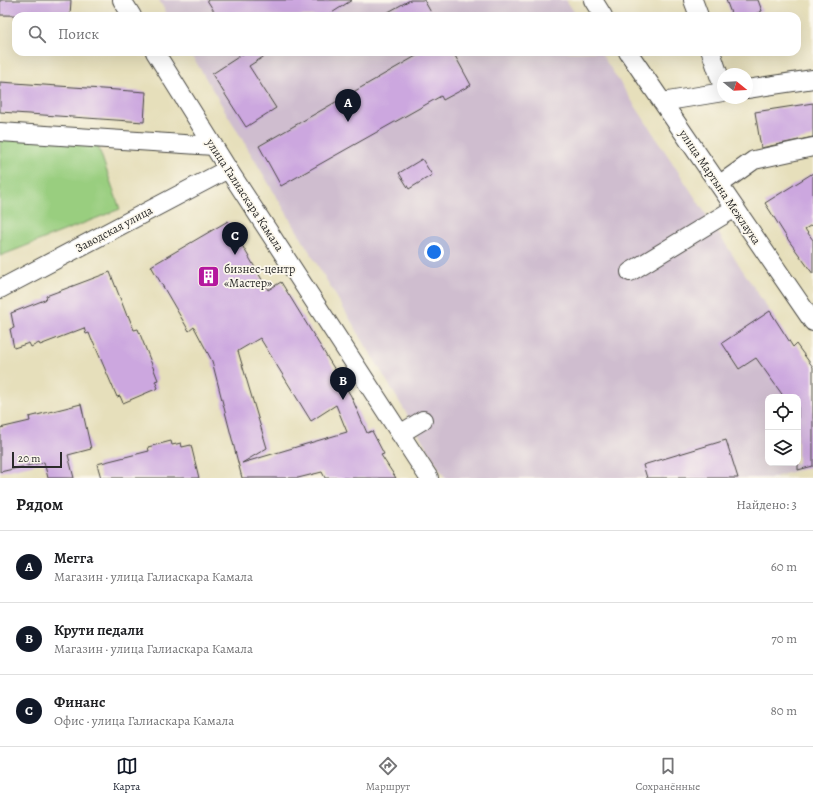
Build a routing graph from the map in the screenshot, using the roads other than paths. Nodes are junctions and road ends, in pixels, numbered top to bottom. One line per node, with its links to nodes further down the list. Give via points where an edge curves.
1 (122, 0): 4 (street)
2 (593, 0): 5 (street)
3 (693, 0): 6 (street)
4 (130, 12)
5 (601, 12)
6 (698, 12)
7 (157, 56): 17 (street, улица Галиаскара Камала)
8 (631, 56): 14 (street, улица Мартына Межлаука)
9 (712, 56): 10 (street)
10 (717, 69)
11 (813, 79): 12 (street)
12 (753, 88)
13 (717, 93): 14 (street)
14 (662, 102): 20 (street, улица Мартына Межлаука)
15 (0, 132): 17 (street)
16 (813, 147): 20 (street, via 754,160)
17 (216, 150): 18 (street); 19 (street, улица Галиаскара Камала)
18 (200, 159)
19 (228, 169): 23 (street, Заводская улица); 26 (street, улица Галиаскара Камала)
20 (719, 185): 21 (street, улица Мартына Межлаука)
21 (735, 208): 22 (street); 24 (street, улица Мартына Межлаука)
22 (630, 272)
23 (0, 289)
24 (813, 322)
25 (423, 420): 26 (street)
26 (400, 434): 27 (street, улица Галиаскара Камала)
27 (429, 478)

